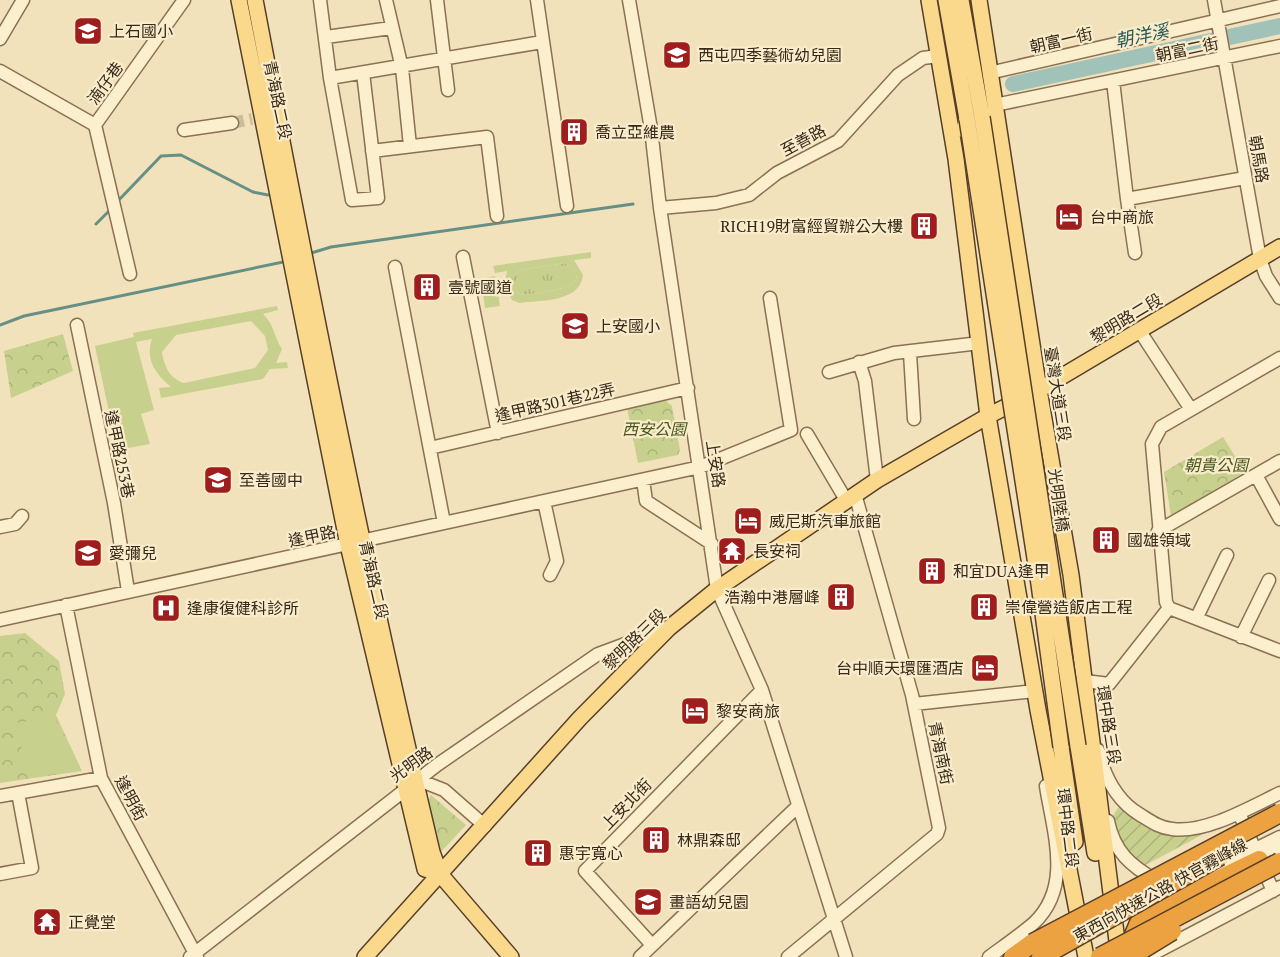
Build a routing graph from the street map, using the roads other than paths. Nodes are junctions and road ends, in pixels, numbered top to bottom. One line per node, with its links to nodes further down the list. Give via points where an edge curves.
1 (23, 0): 19 (street)
2 (184, 0): 35 (street, 湳仔巷)
3 (239, 0): 45 (main road, 青海路二段, via 258,119)
4 (255, 0): 45 (main road, 青海路二段)
5 (320, 0): 18 (street)
6 (386, 0): 17 (street)
7 (437, 0): 23 (street)
8 (537, 0): 20 (street)
9 (629, 0): 43 (street, 上安路)
10 (929, 0): 22 (main road)
11 (946, 0): 33 (main road)
12 (961, 0): 33 (main road)
13 (979, 0): 28 (main road, 臺灣大道三段)
14 (1214, 0): 16 (street)
15 (1280, 6): 16 (street, 朝富一街)
16 (1218, 21): 24 (street, 朝馬路); 28 (street, 朝富一街)
17 (391, 28): 18 (street); 25 (street)
18 (326, 38): 29 (street)
19 (0, 39)
20 (542, 42): 23 (street); 42 (street)
21 (1280, 46): 24 (street, 朝富二街)
22 (938, 56): 39 (main road); 43 (street, 至善路, via 923,58 898,75 838,141 777,173 748,195 716,203)
23 (445, 58): 25 (street); 31 (street)
24 (1224, 58): 30 (street, 朝富二街); 40 (street, 朝馬路)
25 (402, 68): 27 (street); 37 (street)
26 (0, 71): 35 (street, 湳仔巷)
27 (363, 73): 29 (street); 38 (street)
28 (989, 73): 32 (main road, 臺灣大道三段)
29 (330, 78): 38 (street, via 352,200 378,198)
30 (1113, 81): 32 (street, 朝富二街); 41 (street)
31 (448, 90)
32 (995, 105): 62 (main road, 臺灣大道三段)
33 (974, 118): 39 (main road); 116 (main road, 光明陸橋, bridge); 122 (main road, 光明陸橋, bridge, via 1098,872)
34 (232, 123): 36 (street)
35 (95, 125): 51 (street)
36 (184, 130)
37 (410, 146): 38 (street); 44 (street, via 488,137)
38 (372, 151)
39 (956, 159): 56 (main road)
40 (1245, 178): 41 (street); 49 (street, 朝馬路)
41 (1127, 199): 47 (street)
42 (567, 207)
43 (660, 208): 61 (street, 上安路)
44 (497, 216)
45 (295, 241): 81 (main road, 青海路二段)
46 (1280, 247): 49 (main road, 黎明路二段)
47 (1135, 253)
48 (463, 257): 66 (street)
49 (1260, 259): 53 (street, 朝馬路); 55 (main road, 黎明路二段)
50 (395, 267): 68 (street)
51 (130, 274)
52 (770, 298): 70 (street, 逢甲路, via 791,430)
53 (1280, 298)
54 (77, 325): 87 (street, 逢甲路253巷, via 114,502)
55 (1140, 330): 62 (main road, 黎明路二段); 63 (street)
56 (980, 343): 57 (street); 64 (main road)
57 (910, 353): 59 (street); 65 (street)
58 (1280, 358): 63 (street)
59 (859, 362): 60 (street); 73 (street, via 866,381)
60 (829, 372)
61 (688, 388): 66 (street, 逢甲路301巷22弄); 70 (street, 上安路)
62 (1039, 390): 64 (main road, 黎明路二段); 95 (main road, 臺灣大道三段)
63 (1190, 408): 80 (street, via 1161,427 1152,444)
64 (988, 416): 73 (main road, 黎明路三段); 97 (main road)
65 (914, 418)
66 (498, 433): 68 (street, 逢甲路301巷22弄)
67 (807, 434): 74 (street, 青海南街)
68 (430, 448): 78 (street)
69 (1280, 461): 71 (street)
70 (700, 467): 72 (street, 逢甲路); 82 (street, 上安路)
71 (1256, 475): 77 (street); 80 (street)
72 (643, 480): 75 (street, 逢甲路); 82 (street, via 646,501)
73 (877, 480): 74 (main road, 黎明路三段)
74 (851, 497): 86 (main road, 黎明路三段); 98 (street, 青海南街)
75 (544, 501): 78 (street, 逢甲路); 84 (street, via 557,561)
76 (22, 516): 79 (street, via 15,524)
77 (1280, 519)
78 (444, 523): 81 (street, 逢甲路)
79 (0, 527)
80 (1158, 531): 89 (street)
81 (355, 543): 87 (street, 逢甲路); 101 (main road, 青海路二段)
82 (712, 544): 86 (street, 上安路)
83 (1227, 555): 90 (street)
84 (550, 575)
85 (1269, 580): 93 (street)
86 (717, 588): 92 (main road, 黎明路三段); 96 (street, 上安路)
87 (128, 591): 88 (street, 逢甲路)
88 (66, 605): 91 (street, 逢甲路); 100 (street, 逢明街)
89 (1169, 608): 90 (street); 95 (street, via 1109,684)
90 (1197, 617): 93 (street)
91 (0, 620)
92 (669, 628): 101 (street, 光明路, via 598,654); 109 (main road, 黎明路三段, via 580,718)
93 (1241, 637): 94 (street)
94 (1280, 651)
95 (1085, 681): 106 (street, 環中路三段, via 1102,764 1110,784 1130,808 1156,825 1171,829 1195,828); 112 (street, 環中路三段, via 1111,835 1133,868 1173,886 1188,885); 122 (main road, 臺灣大道三段, via 1098,795)
96 (762, 690): 105 (street, 上安路); 121 (street, 上安北街, via 585,871)
97 (1035, 691): 98 (street); 99 (main road)
98 (914, 704): 120 (street, 青海南街, via 939,828 937,834)
99 (1038, 710): 116 (main road); 129 (street, 環中路二段, via 1058,869 1057,888 1034,922); 132 (street, via 1073,909)
100 (101, 778): 102 (street); 123 (street, 逢明街)
101 (410, 784): 109 (street, via 444,790); 115 (main road, 青海路二段, via 425,869); 123 (street, 光明路)
102 (18, 793): 104 (street); 114 (street, via 33,868)
103 (1280, 793): 106 (street, 環中路三段)
104 (0, 796)
105 (798, 806): 120 (street, 上安路); 121 (street)
106 (1239, 813): 112 (street)
107 (1280, 813): 118 (highway, bridge)
108 (1280, 824): 119 (highway, 東西向快速公路 快官霧峰線, bridge)
109 (485, 826): 115 (main road, 黎明路三段)
110 (1280, 837): 112 (street, 環中路三段)
111 (1280, 850): 112 (street, 環中路三段)
112 (1257, 855): 117 (street); 122 (highway, via 1153,911 1138,923)
113 (1280, 862): 122 (highway, 東西向快速公路 快官霧峰線, bridge)
114 (0, 874)
115 (441, 874): 124 (main road, 黎明路三段); 125 (main road, 青海路二段)
116 (1077, 884): 133 (main road); 134 (main road)
117 (1278, 884): 122 (highway, bridge, via 1181,926)
118 (1130, 891): 119 (highway, bridge); 130 (highway, bridge)
119 (1114, 916): 131 (highway, 東西向快速公路 快官霧峰線, bridge)
120 (833, 918): 127 (street, 青海南街); 128 (street, 上安路)
121 (652, 945): 126 (street)
122 (1127, 955): 135 (highway, 東西向快速公路 快官霧峰線, bridge)
123 (194, 956)
124 (365, 957)
125 (511, 957)
126 (640, 957)
127 (788, 957)
128 (846, 957)
129 (989, 957)
130 (1013, 957)
131 (1041, 957)
132 (1048, 957)
133 (1086, 957)
134 (1092, 957)
135 (1100, 957)

